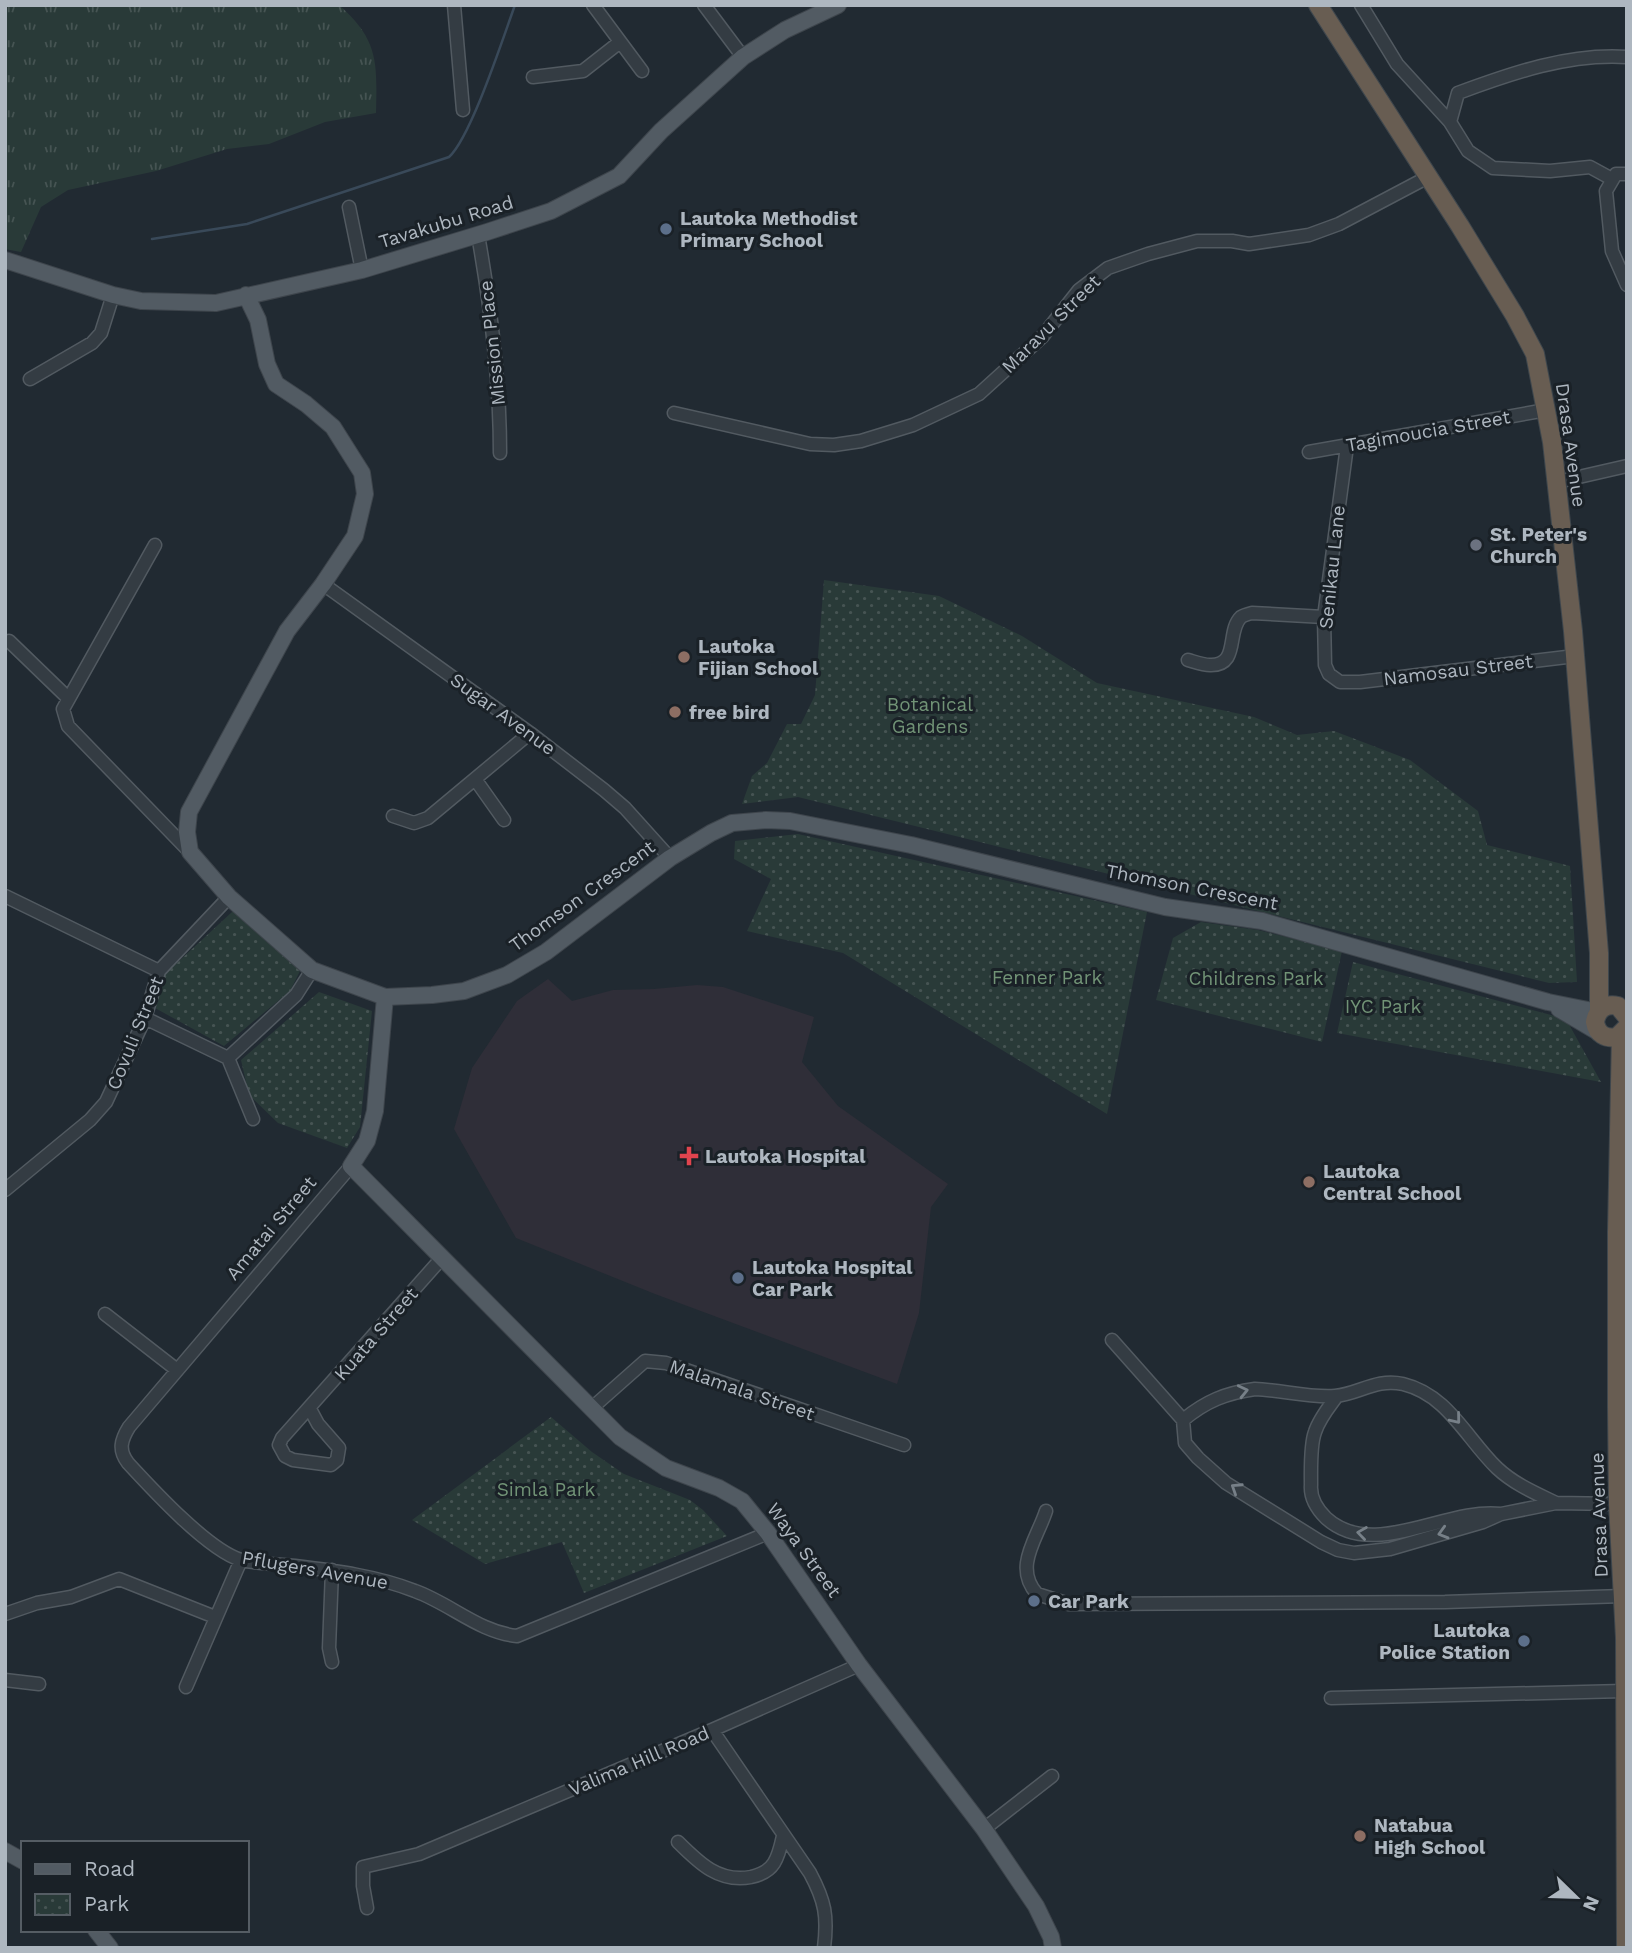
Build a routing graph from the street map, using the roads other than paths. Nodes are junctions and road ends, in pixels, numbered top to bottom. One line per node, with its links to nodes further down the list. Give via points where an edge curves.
1 (454, 5): 12 (street)
2 (593, 5): 7 (street)
3 (704, 5): 8 (street)
4 (838, 5): 8 (main road, Tavakubu Road, via 785,30)
5 (1318, 5): 15 (highway, Drasa Avenue)
6 (1362, 5): 13 (street, via 1397,64)
7 (620, 42): 10 (street); 11 (street, via 583,71)
8 (743, 57): 18 (main road, Tavakubu Road, via 619,176 551,211)
9 (1627, 57): 13 (street, via 1597,55 1517,71 1458,93)
10 (642, 71)
11 (533, 78)
12 (463, 110)
13 (1450, 122): 16 (street, via 1468,151 1493,168 1550,171 1590,167)
14 (1627, 174): 16 (street)
15 (1428, 177): 25 (highway, Drasa Avenue, via 1535,354); 26 (street, Maravu Street, via 1309,235 1250,244 1198,241 1108,268 1079,290 1042,337 979,394 913,425 861,441 810,444)
16 (1612, 179): 21 (street, via 1606,191 1612,251)
17 (349, 208): 20 (street)
18 (478, 235): 20 (main road, Tavakubu Road); 29 (street, Mission Place, via 493,323)
19 (5, 260): 22 (main road, Tavakubu Road)
20 (362, 270): 23 (main road, Tavakubu Road)
21 (1627, 285)
22 (113, 295): 23 (main road, Tavakubu Road, via 141,301 216,303); 24 (street, via 101,333 92,343)
23 (246, 295): 33 (main road, via 276,384 333,428 362,474 365,494 355,536)
24 (30, 379)
25 (1546, 410): 27 (street, Tagimoucia Street); 31 (highway, Drasa Avenue)
26 (674, 414)
27 (1347, 446): 28 (street, Tagimoucia Street); 34 (street, Senikau Lane)
28 (1309, 452)
29 (500, 453)
30 (1627, 466): 31 (street)
31 (1557, 482): 36 (highway, Drasa Avenue)
32 (155, 545): 39 (street)
33 (323, 584): 40 (street, Sugar Avenue); 44 (main road, via 287,631 189,812)
34 (1324, 617): 37 (street, via 1252,613 1241,617 1222,663); 38 (street, Senikau Lane, via 1325,665)
35 (9, 640): 39 (street)
36 (1575, 656): 38 (street, Namosau Street); 48 (highway, Drasa Avenue)
37 (1188, 660)
38 (1340, 682)
39 (68, 698): 44 (street, via 63,709 68,726)
40 (530, 733): 41 (street); 45 (street, Sugar Avenue, via 625,808)
41 (475, 779): 42 (street, via 420,822); 43 (street)
42 (393, 816)
43 (504, 821)
44 (190, 852): 47 (main road, Thomson Crescent)
45 (670, 858): 51 (main road, Thomson Crescent, via 546,952 507,975 464,991); 52 (main road, Thomson Crescent, via 732,823 790,821 911,845 1165,907 1262,921)
46 (5, 896): 50 (street)
47 (229, 897): 49 (main road, Thomson Crescent); 50 (street, Covuli Street)
48 (1599, 953): 53 (highway, Drasa Avenue); 55 (highway, Drasa Avenue)
49 (312, 970): 51 (main road, Thomson Crescent); 57 (street, via 296,995)
50 (159, 971): 54 (street, Covuli Street)
51 (385, 997): 60 (main road, Amatai Street, via 368,1141)
52 (1548, 1002): 53 (main road, Thomson Crescent); 56 (main road, Thomson Crescent)
53 (1599, 1011): 55 (highway, via 1608,1005); 56 (highway, via 1595,1022)
54 (145, 1018): 57 (street); 61 (street, Covuli Street, via 98,1112)
55 (1624, 1022): 56 (highway, via 1612,1038); 58 (highway, Drasa Avenue)
56 (1600, 1033): 58 (highway, Drasa Avenue)
57 (228, 1058): 59 (street)
58 (1619, 1080): 62 (highway, Drasa Avenue)
59 (253, 1119)
60 (351, 1166): 63 (main road, Waya Street); 66 (street, Amatai Street)
61 (5, 1190)
62 (1622, 1232): 69 (highway, Drasa Avenue)
63 (441, 1259): 68 (main road, Waya Street); 70 (street, Kuata Street)
64 (105, 1314): 66 (street)
65 (1112, 1340): 71 (street)
66 (177, 1370): 73 (street, Amatai Street, via 128,1427 121,1440)
67 (1338, 1396): 71 (street, one-way to 67, via 1201,1405 1255,1389); 74 (street, one-way to 74, via 1380,1383 1424,1392 1443,1404 1510,1480); 77 (street, one-way to 67, via 1483,1512 1374,1535 1355,1534 1331,1522 1311,1494 1312,1447 1314,1433)
68 (593, 1407): 72 (street, Malamala Street, via 645,1360 666,1363); 78 (main road, Waya Street, via 620,1437 666,1468 742,1501)
69 (1622, 1408): 75 (highway, Drasa Avenue)
70 (310, 1409): 70 (street, Kuata Street, via 282,1438 281,1452 293,1460 331,1465 339,1448)
71 (1183, 1420): 77 (street, one-way to 71, via 1390,1549 1338,1550 1226,1483 1185,1443)
72 (904, 1446)
73 (122, 1455): 79 (street, Pflugers Avenue, via 184,1520)
74 (1556, 1503): 75 (street); 77 (street)
75 (1618, 1504): 81 (highway, Drasa Avenue)
76 (1046, 1511): 81 (street, via 1027,1555 1025,1572 1037,1594 1059,1602 1432,1602)
77 (1501, 1514)
78 (768, 1533): 80 (street, Pflugers Avenue, via 517,1636 498,1634 417,1591); 86 (main road, Waya Street)
79 (241, 1560): 80 (street, Pflugers Avenue); 83 (street)
80 (332, 1570): 85 (street)
81 (1623, 1596): 84 (highway, Drasa Avenue)
82 (5, 1614): 83 (street, via 119,1580)
83 (215, 1617): 89 (street)
84 (1626, 1638): 90 (highway, Drasa Avenue)
85 (332, 1661)
86 (859, 1665): 92 (street, Valima Hill Road); 94 (main road, Waya Street)
87 (5, 1680): 88 (street)
88 (39, 1684)
89 (187, 1687)
90 (1624, 1691): 91 (street); 97 (highway, Drasa Avenue)
91 (1331, 1698)
92 (712, 1730): 95 (street); 100 (street, Valima Hill Road, via 419,1854 363,1867)
93 (1052, 1776): 94 (street)
94 (984, 1829): 104 (main road, Waya Street, via 1036,1906)
95 (783, 1836): 96 (street, via 778,1856 767,1871 737,1878 710,1870); 103 (street, via 821,1894 827,1925)
96 (678, 1842)
97 (1626, 1851): 105 (highway, Drasa Avenue)
98 (5, 1852): 99 (main road)
99 (21, 1860)
100 (366, 1908)
101 (98, 1932): 102 (main road)
102 (110, 1948)
103 (824, 1948)
104 (1053, 1948)
105 (1626, 1948)

